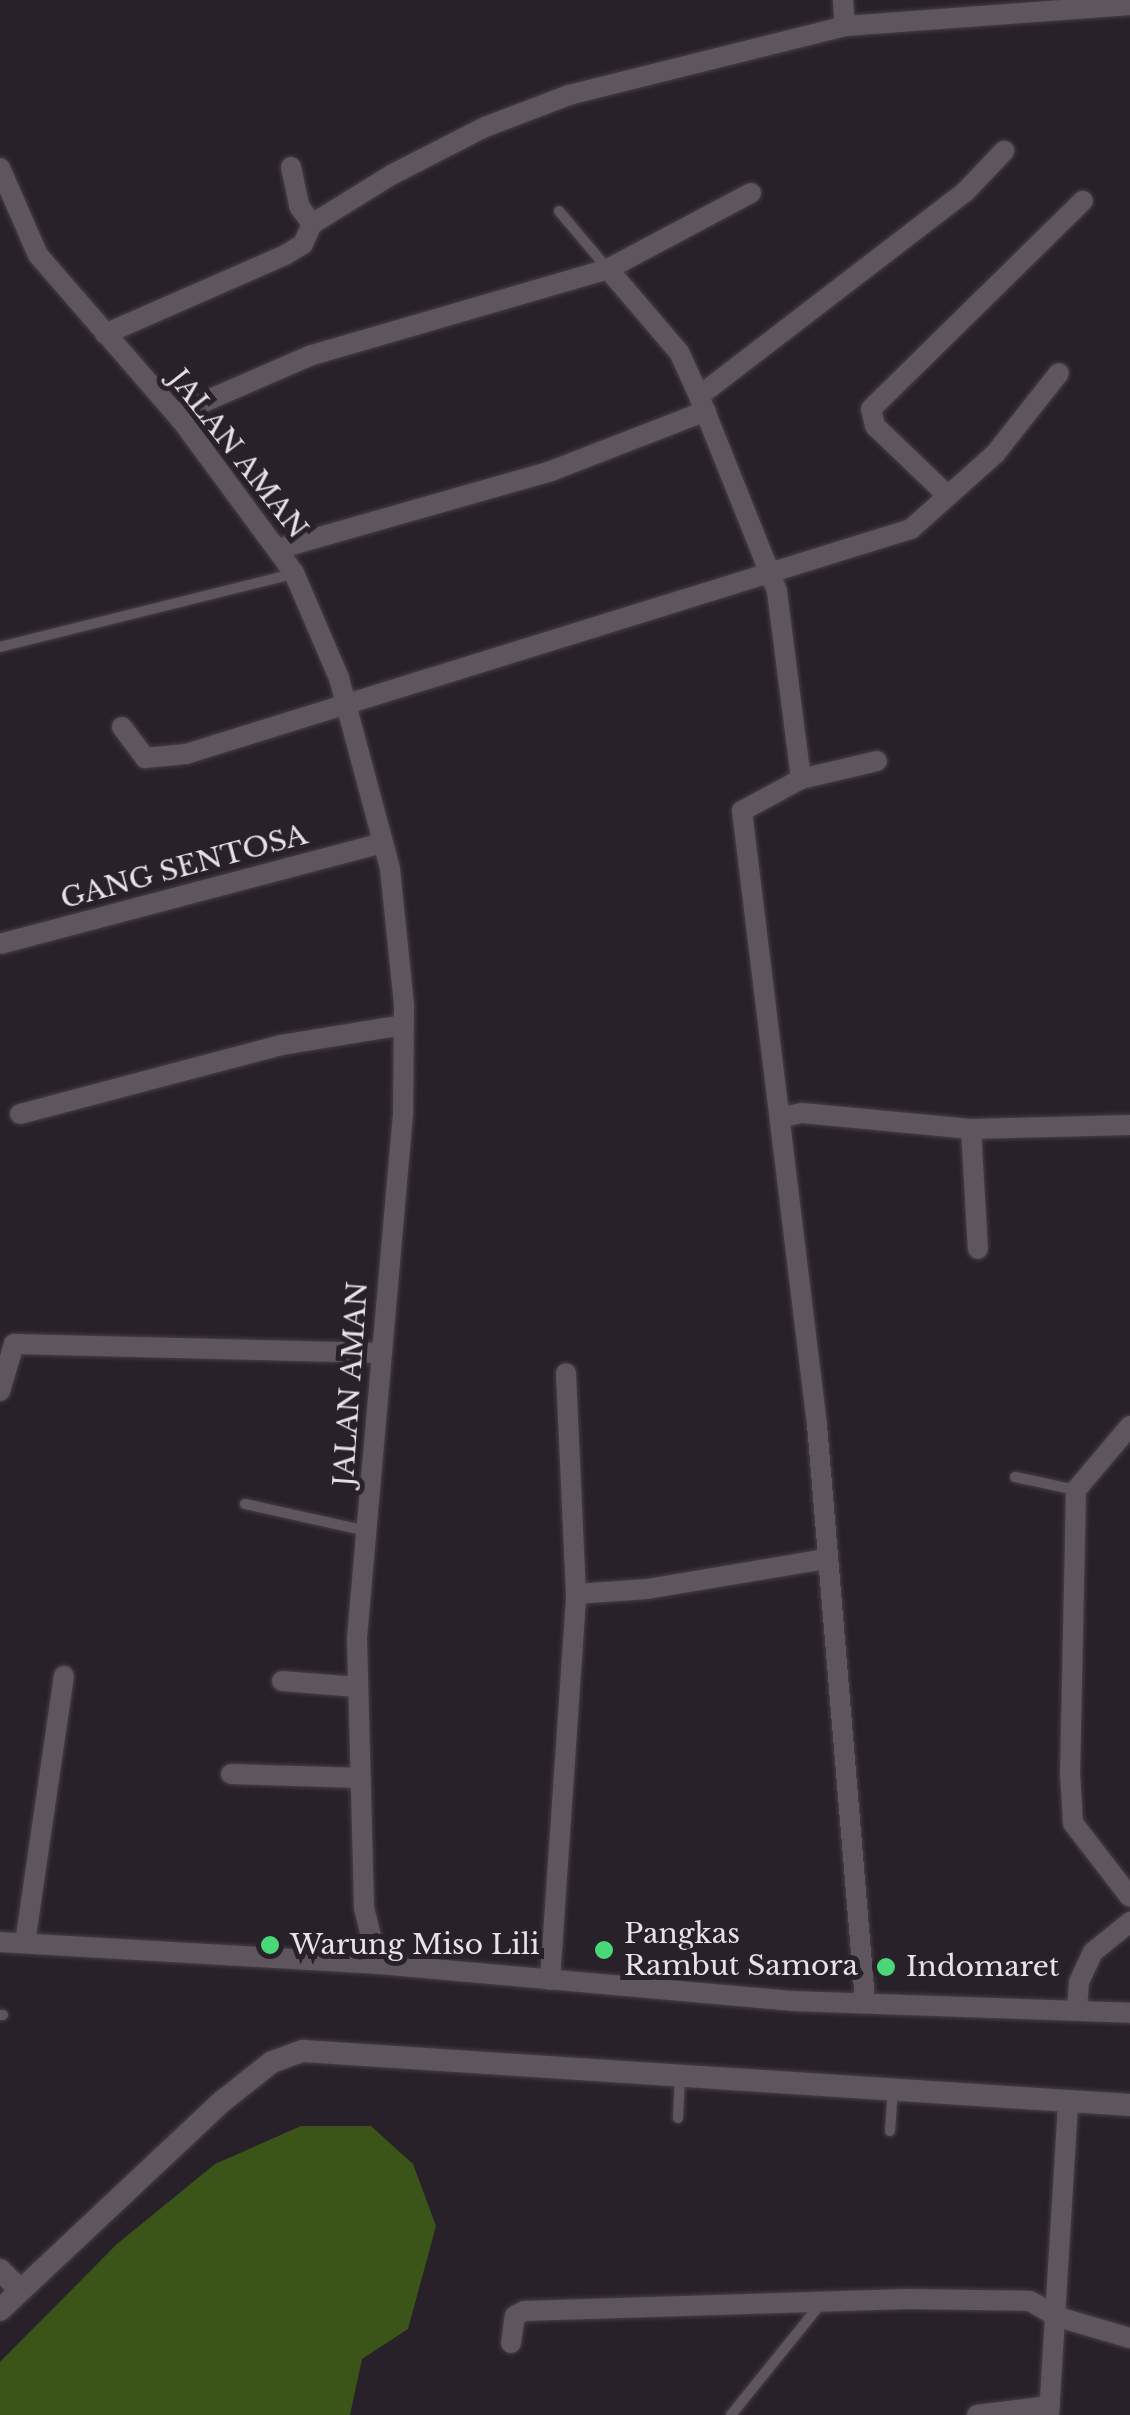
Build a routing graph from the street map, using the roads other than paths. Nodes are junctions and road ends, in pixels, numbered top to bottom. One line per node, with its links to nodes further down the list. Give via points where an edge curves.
1 (843, 0): 3 (street)
2 (1130, 5): 3 (street)
3 (845, 26): 10 (street, via 569,95 468,135)
4 (1004, 151): 14 (street, via 964,192)
5 (0, 168): 12 (street, JALAN AMAN, via 38,256)
6 (291, 168): 10 (street, via 299,206)
7 (751, 193): 11 (street)
8 (1083, 201): 16 (street, via 871,409 874,426)
9 (560, 211): 11 (lane)
10 (312, 224): 12 (street, via 303,244 285,255)
11 (608, 269): 14 (street, via 679,352); 15 (street, via 312,355)
12 (105, 334): 15 (street, JALAN AMAN)
13 (1058, 374): 16 (street, via 996,454)
14 (702, 404): 17 (street, via 551,471); 18 (street)
15 (176, 414): 17 (street, JALAN AMAN)
16 (946, 494): 18 (street, via 911,529)
17 (278, 549): 19 (street, JALAN AMAN)
18 (770, 570): 21 (street); 24 (street, via 783,620)
19 (294, 573): 20 (lane); 21 (street, JALAN AMAN)
20 (0, 647)
21 (346, 706): 22 (street, via 157,760 140,753); 25 (street, JALAN AMAN)
22 (122, 727)
23 (877, 761): 24 (street)
24 (801, 779): 29 (street, via 748,802 742,811)
25 (382, 843): 26 (street, GANG SENTOSA); 27 (street, JALAN AMAN, via 397,909)
26 (0, 944)
27 (403, 1026): 28 (street, via 281,1045); 33 (street, JALAN AMAN, via 403,1114)
28 (20, 1114)
29 (783, 1117): 31 (street, via 802,1113); 41 (street)
30 (1130, 1125): 31 (street)
31 (971, 1129): 32 (street)
32 (978, 1250)
33 (380, 1353): 35 (street, via 14,1344); 40 (street, JALAN AMAN)
34 (566, 1372): 42 (street)
35 (0, 1391)
36 (1130, 1426): 38 (street)
37 (1014, 1477): 38 (lane)
38 (1076, 1490): 48 (street, via 1073,1823)
39 (245, 1504): 40 (lane)
40 (368, 1531): 45 (street, JALAN AMAN)
41 (827, 1559): 42 (street, via 647,1590); 54 (street)
42 (576, 1594): 53 (street)
43 (64, 1676): 51 (street)
44 (282, 1681): 45 (street)
45 (357, 1688): 47 (street, JALAN AMAN)
46 (231, 1774): 47 (street)
47 (360, 1778): 52 (street, JALAN AMAN, via 364,1908)
48 (1130, 1897)
49 (1130, 1922): 55 (street, via 1093,1952 1079,1982)
50 (0, 1942): 51 (street)
51 (26, 1943): 52 (street)
52 (378, 1964): 53 (street)
53 (550, 1980): 54 (street)
54 (865, 2000): 55 (street)
55 (1077, 2010): 56 (street)
56 (1130, 2012)
57 (680, 2076): 58 (street); 61 (lane); 64 (street, via 286,2055 224,2100)
58 (893, 2092): 59 (street); 62 (lane)
59 (1068, 2102): 60 (street); 67 (street)
60 (1130, 2105)
61 (678, 2118)
62 (890, 2131)
63 (0, 2270): 64 (street)
64 (20, 2290): 66 (street)
65 (824, 2301): 67 (street, via 1030,2301); 69 (street, via 524,2311 516,2316); 71 (lane)
66 (0, 2310)
67 (1058, 2316): 68 (street); 70 (street)
68 (1130, 2338)
69 (511, 2343)
70 (1049, 2411): 72 (street)
71 (730, 2415)
72 (977, 2415)

